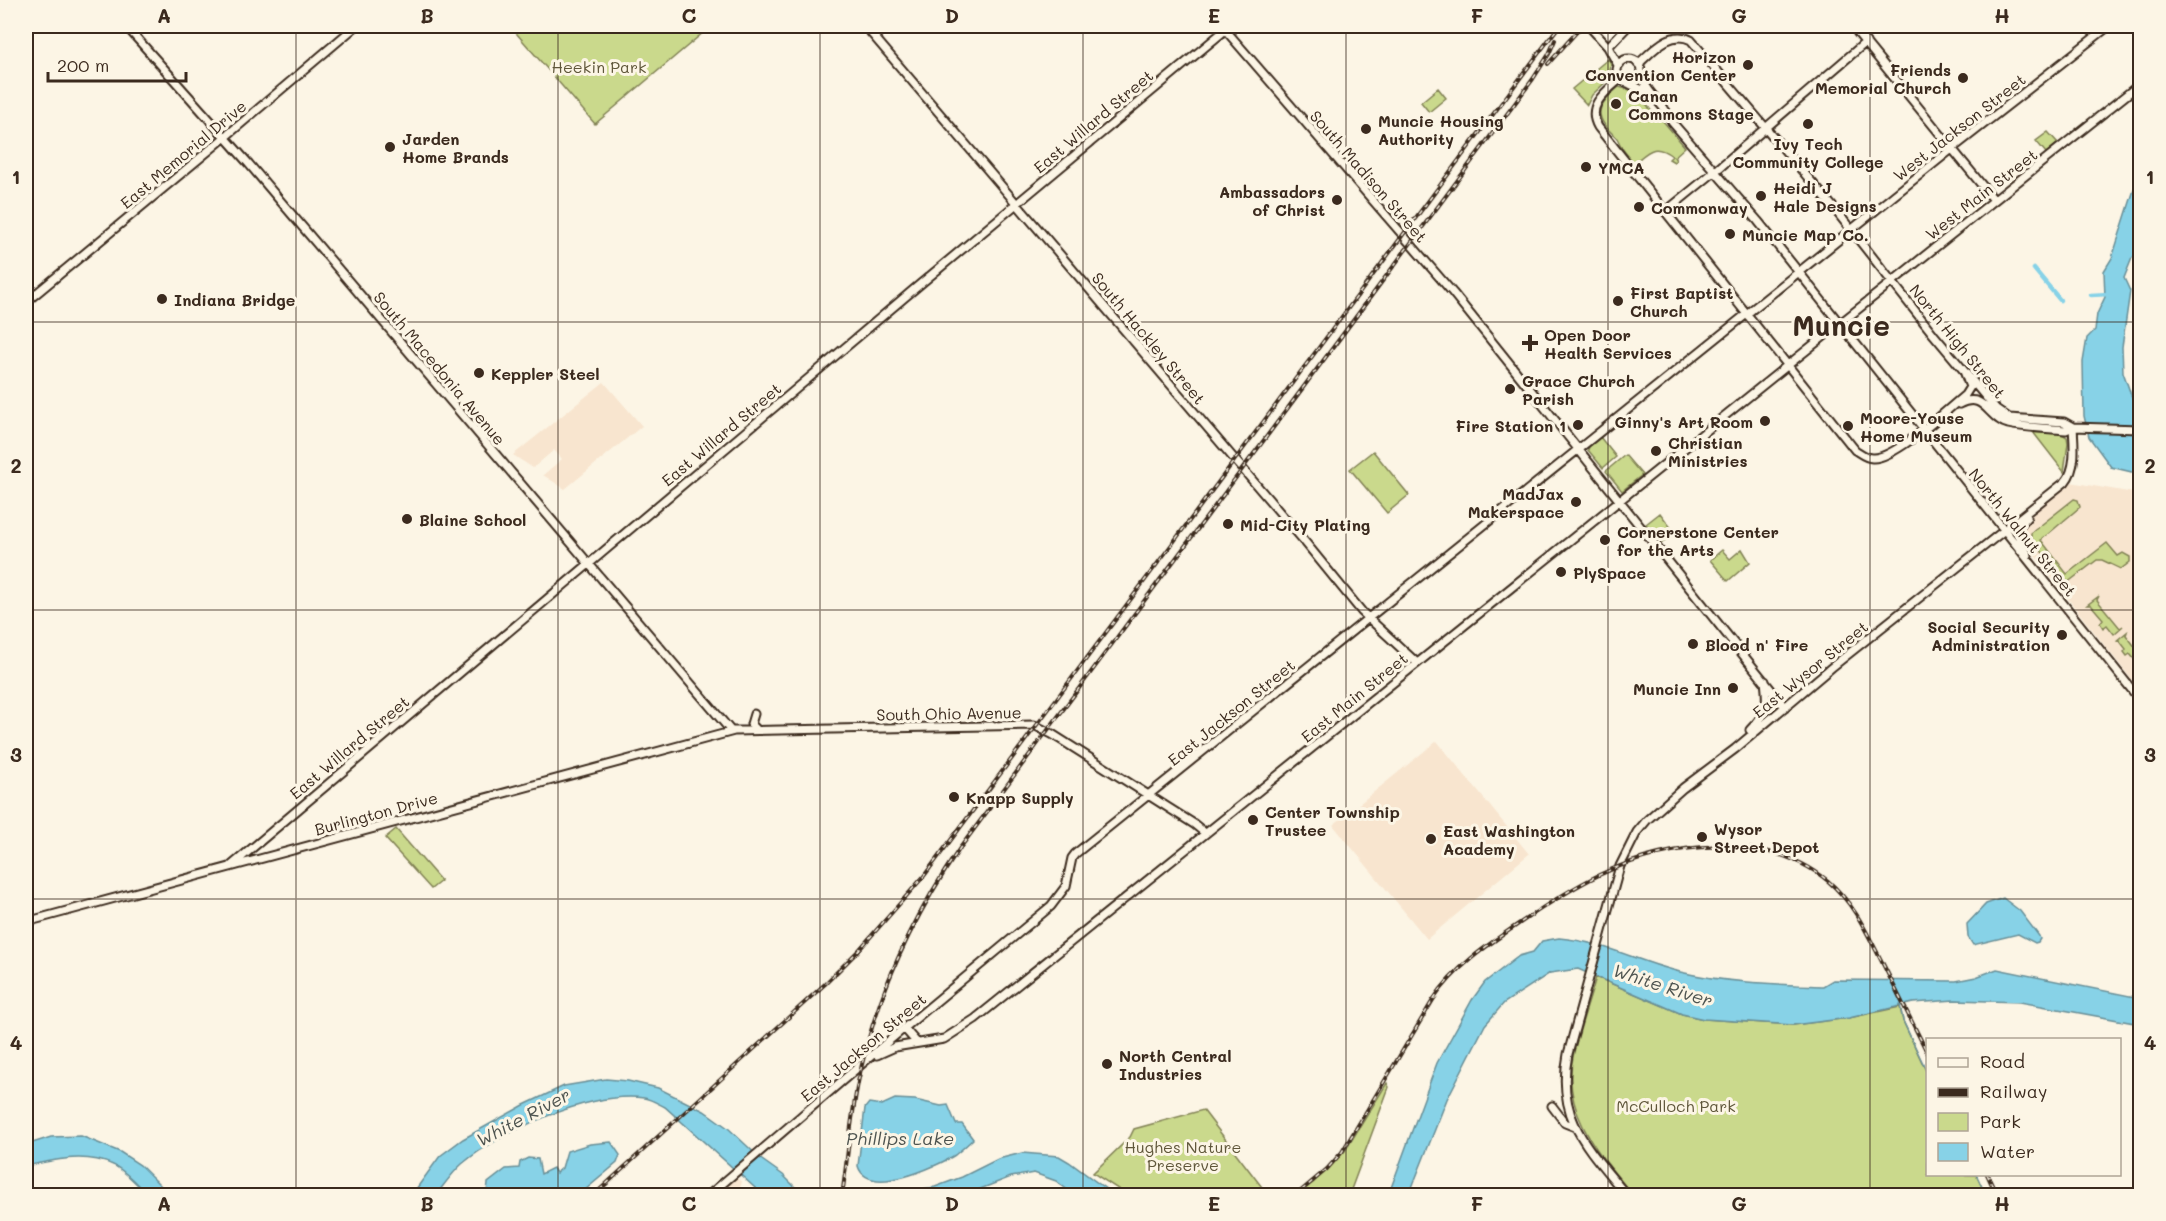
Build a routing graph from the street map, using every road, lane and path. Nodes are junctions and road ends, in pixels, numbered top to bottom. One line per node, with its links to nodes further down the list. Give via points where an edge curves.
1 (126, 26): 18 (main road, South Macedonia Avenue)
2 (356, 26): 18 (main road, East Memorial Drive)
3 (865, 26): 22 (main road, South Hackley Street)
4 (1589, 26): 10 (main road)
5 (1628, 26): 10 (main road)
6 (1852, 26): 9 (main road)
7 (2109, 26): 19 (main road, West Jackson Street)
8 (1226, 27): 22 (main road, East Willard Street); 38 (main road, South Madison Street)
9 (1866, 42): 17 (main road); 19 (main road)
10 (1608, 47): 11 (main road); 12 (main road)
11 (1625, 59): 12 (main road); 13 (main road)
12 (1618, 65): 14 (main road, via 1617,72)
13 (1640, 67): 14 (main road, via 1636,80); 16 (main road, via 1644,86); 17 (main road, North High Street, via 1669,38 1686,37 1698,46)
14 (1623, 81): 16 (main road, via 1640,89); 23 (main road, via 1600,98 1594,108 1594,119)
15 (2140, 84): 21 (main road, West Main Street)
16 (1672, 122): 20 (main road, North Walnut Street)
17 (1766, 128): 20 (main road); 24 (main road, North High Street)
18 (225, 137): 27 (main road, East Memorial Drive); 43 (main road, South Macedonia Avenue)
19 (1953, 148): 21 (main road); 24 (main road, West Jackson Street)
20 (1715, 172): 23 (main road); 25 (main road, North Walnut Street)
21 (1994, 200): 26 (main road, West Main Street)
22 (1016, 203): 43 (main road, East Willard Street); 44 (main road, South Hackley Street)
23 (1665, 212): 28 (main road)
24 (1851, 231): 25 (main road, West Jackson Street); 26 (main road, North High Street)
25 (1798, 272): 28 (main road, East Jackson Street); 29 (main road, North Walnut Street)
26 (1892, 282): 29 (main road, West Main Street); 32 (main road, North High Street)
27 (26, 302)
28 (1747, 314): 31 (main road); 38 (main road, East Jackson Street)
29 (1839, 324): 31 (main road, East Main Street); 36 (main road, North Walnut Street)
30 (2140, 340): 33 (main road)
31 (1788, 365): 36 (main road, via 1855,450 1866,457 1894,452); 39 (main road, East Main Street)
32 (1964, 371): 34 (main road, via 1970,384 1968,392); 35 (main road, North High Street, via 2004,416 2064,422)
33 (2140, 380)
34 (1944, 413): 35 (main road, North High Street, via 1975,400 2006,423 2066,430); 36 (main road)
35 (2073, 427): 37 (main road, North High Street); 40 (main road, East Wysor Street, via 2070,475)
36 (1923, 429): 41 (main road, North Walnut Street)
37 (2140, 429)
38 (1578, 449): 39 (main road, South Madison Street); 44 (main road, East Jackson Street)
39 (1620, 501): 45 (main road, East Main Street); 46 (main road, South Madison Street)
40 (2037, 504): 41 (main road, East Wysor Street); 42 (main road, via 2018,531)
41 (2005, 530): 42 (main road, North Walnut Street); 48 (main road, East Wysor Street)
42 (2031, 562): 47 (main road, North Walnut Street)
43 (588, 563): 51 (main road, South Macedonia Avenue); 55 (main road, East Willard Street)
44 (1369, 618): 45 (main road, South Hackley Street); 53 (main road, East Jackson Street)
45 (1417, 663): 54 (main road, East Main Street)
46 (1764, 680): 48 (main road, South Madison Street); 52 (main road, via 1767,707)
47 (2140, 699)
48 (1785, 706): 52 (main road, East Wysor Street)
49 (754, 714): 50 (main road, via 751,724)
50 (757, 730): 51 (main road, South Ohio Avenue); 53 (main road, South Ohio Avenue, via 1034,725)
51 (733, 731): 55 (main road, Burlington Drive)
52 (1742, 742): 61 (main road, East Wysor Street, via 1658,809 1637,832 1620,866 1568,1054 1567,1103)
53 (1149, 796): 54 (main road, South Ohio Avenue); 57 (main road, East Jackson Street, via 1073,855 1066,886 1051,906)
54 (1205, 833): 58 (main road, East Main Street, via 975,1019 949,1037)
55 (231, 866): 56 (main road, Burlington Drive)
56 (26, 922)
57 (904, 1028): 58 (main road); 59 (main road, East Jackson Street)
58 (917, 1043): 59 (main road, East Main Street)
59 (869, 1058): 62 (main road, East Jackson Street)
60 (1552, 1106): 61 (main road, via 1565,1123)
61 (1575, 1127): 63 (main road)
62 (708, 1196)
63 (1627, 1196)

